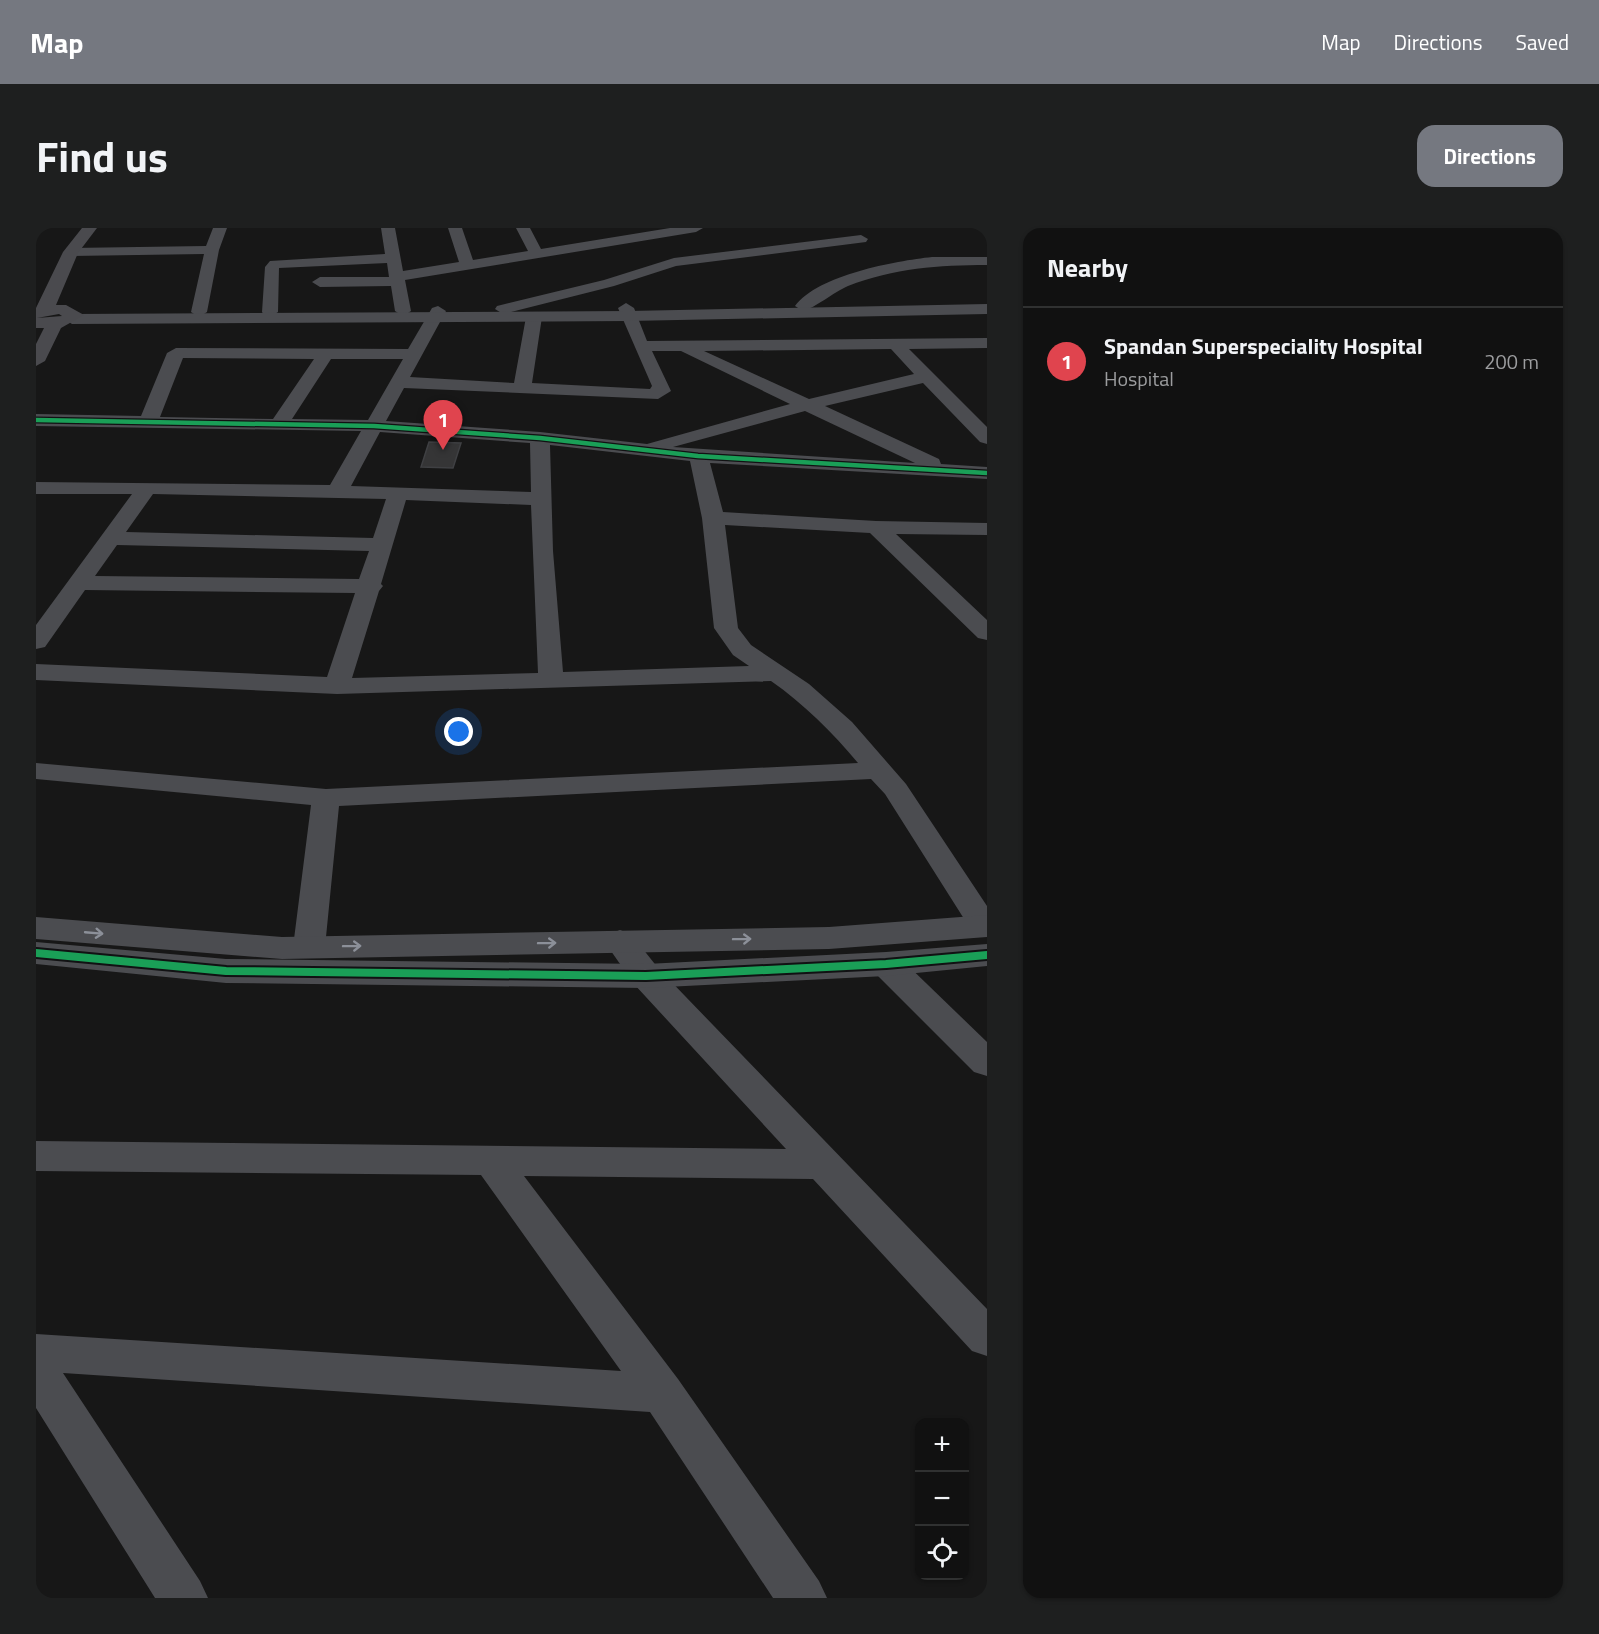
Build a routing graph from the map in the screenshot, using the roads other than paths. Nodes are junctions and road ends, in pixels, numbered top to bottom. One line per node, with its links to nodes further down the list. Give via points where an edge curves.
1 (90, 228): 12 (main road)
2 (220, 228): 11 (street)
3 (388, 228): 16 (street)
4 (455, 228): 19 (street)
5 (523, 228): 15 (street)
6 (592, 228): 10 (street)
7 (696, 228): 10 (street)
8 (827, 228): 26 (street, via 866,241 674,262 609,283)
9 (105, 236): 13 (main road)
10 (603, 243): 15 (street)
11 (212, 250): 13 (street); 34 (street)
12 (72, 252): 13 (street); 33 (main road)
13 (94, 252): 20 (main road)
14 (900, 252): 17 (street)
15 (537, 254): 19 (street)
16 (394, 258): 21 (street); 29 (street, via 285,262 272,267 277,282)
17 (930, 261): 18 (street); 25 (street, via 853,279 811,297)
18 (987, 261)
19 (467, 266): 21 (street)
20 (84, 272)
21 (397, 279): 22 (street); 28 (street)
22 (306, 282)
23 (75, 293): 33 (main road)
24 (987, 302): 25 (street)
25 (803, 306): 30 (street)
26 (503, 309): 30 (street); 31 (street)
27 (987, 309): 30 (street)
28 (403, 310): 29 (street); 31 (street)
29 (270, 312): 34 (street)
30 (628, 312): 32 (street); 37 (street)
31 (436, 314): 32 (street); 34 (street); 40 (street)
32 (534, 317): 44 (street)
33 (51, 318): 34 (street); 41 (main road)
34 (185, 331): 39 (street); 47 (street)
35 (987, 343): 36 (street)
36 (895, 344): 38 (street); 42 (street)
37 (641, 346): 38 (street); 44 (street, via 661,386 662,391 652,395)
38 (680, 346): 45 (street)
39 (326, 354): 40 (street); 48 (street)
40 (414, 354): 43 (street)
41 (36, 361)
42 (928, 376): 45 (street); 51 (street)
43 (398, 382): 44 (street); 49 (street)
44 (522, 389)
45 (806, 405): 52 (street); 54 (street)
46 (36, 420): 47 (street)
47 (148, 422): 48 (street)
48 (279, 424): 49 (street)
49 (374, 426): 50 (street); 58 (street)
50 (540, 438): 52 (street); 60 (street)
51 (987, 438)
52 (640, 450): 53 (street)
53 (698, 456): 54 (street); 61 (street)
54 (949, 471): 55 (street)
55 (987, 473)
56 (36, 488): 57 (street)
57 (147, 488): 58 (street); 64 (street)
58 (337, 492): 59 (street)
59 (398, 493): 60 (street); 65 (street)
60 (541, 499): 72 (street)
61 (713, 518): 62 (street); 71 (street, via 726,628 742,650)
62 (876, 527): 63 (street); 68 (street)
63 (987, 529)
64 (111, 538): 65 (street); 66 (street)
65 (383, 545): 67 (street)
66 (78, 583): 67 (street); 69 (street)
67 (371, 585): 73 (street)
68 (987, 633)
69 (36, 642)
70 (36, 672): 73 (street)
71 (777, 673): 72 (street); 74 (street, via 843,728)
72 (551, 681): 73 (street)
73 (338, 686)
74 (876, 770): 76 (street); 78 (street, via 896,790)
75 (36, 771): 76 (street)
76 (326, 798): 80 (street)
77 (36, 928): 80 (street, one-way to 80)
78 (986, 936): 79 (street, one-way to 78); 82 (street)
79 (620, 941): 80 (street, one-way to 79); 83 (street)
80 (309, 947)
81 (36, 953): 83 (street, via 226,971)
82 (886, 964): 83 (street); 84 (street)
83 (646, 976): 87 (street)
84 (987, 1063)
85 (36, 1156): 86 (street)
86 (492, 1162): 87 (street); 91 (street)
87 (823, 1164): 88 (street)
88 (987, 1338)
89 (36, 1353): 91 (street)
90 (36, 1370): 92 (street)
91 (662, 1393): 93 (street)
92 (183, 1598)
93 (802, 1598)

